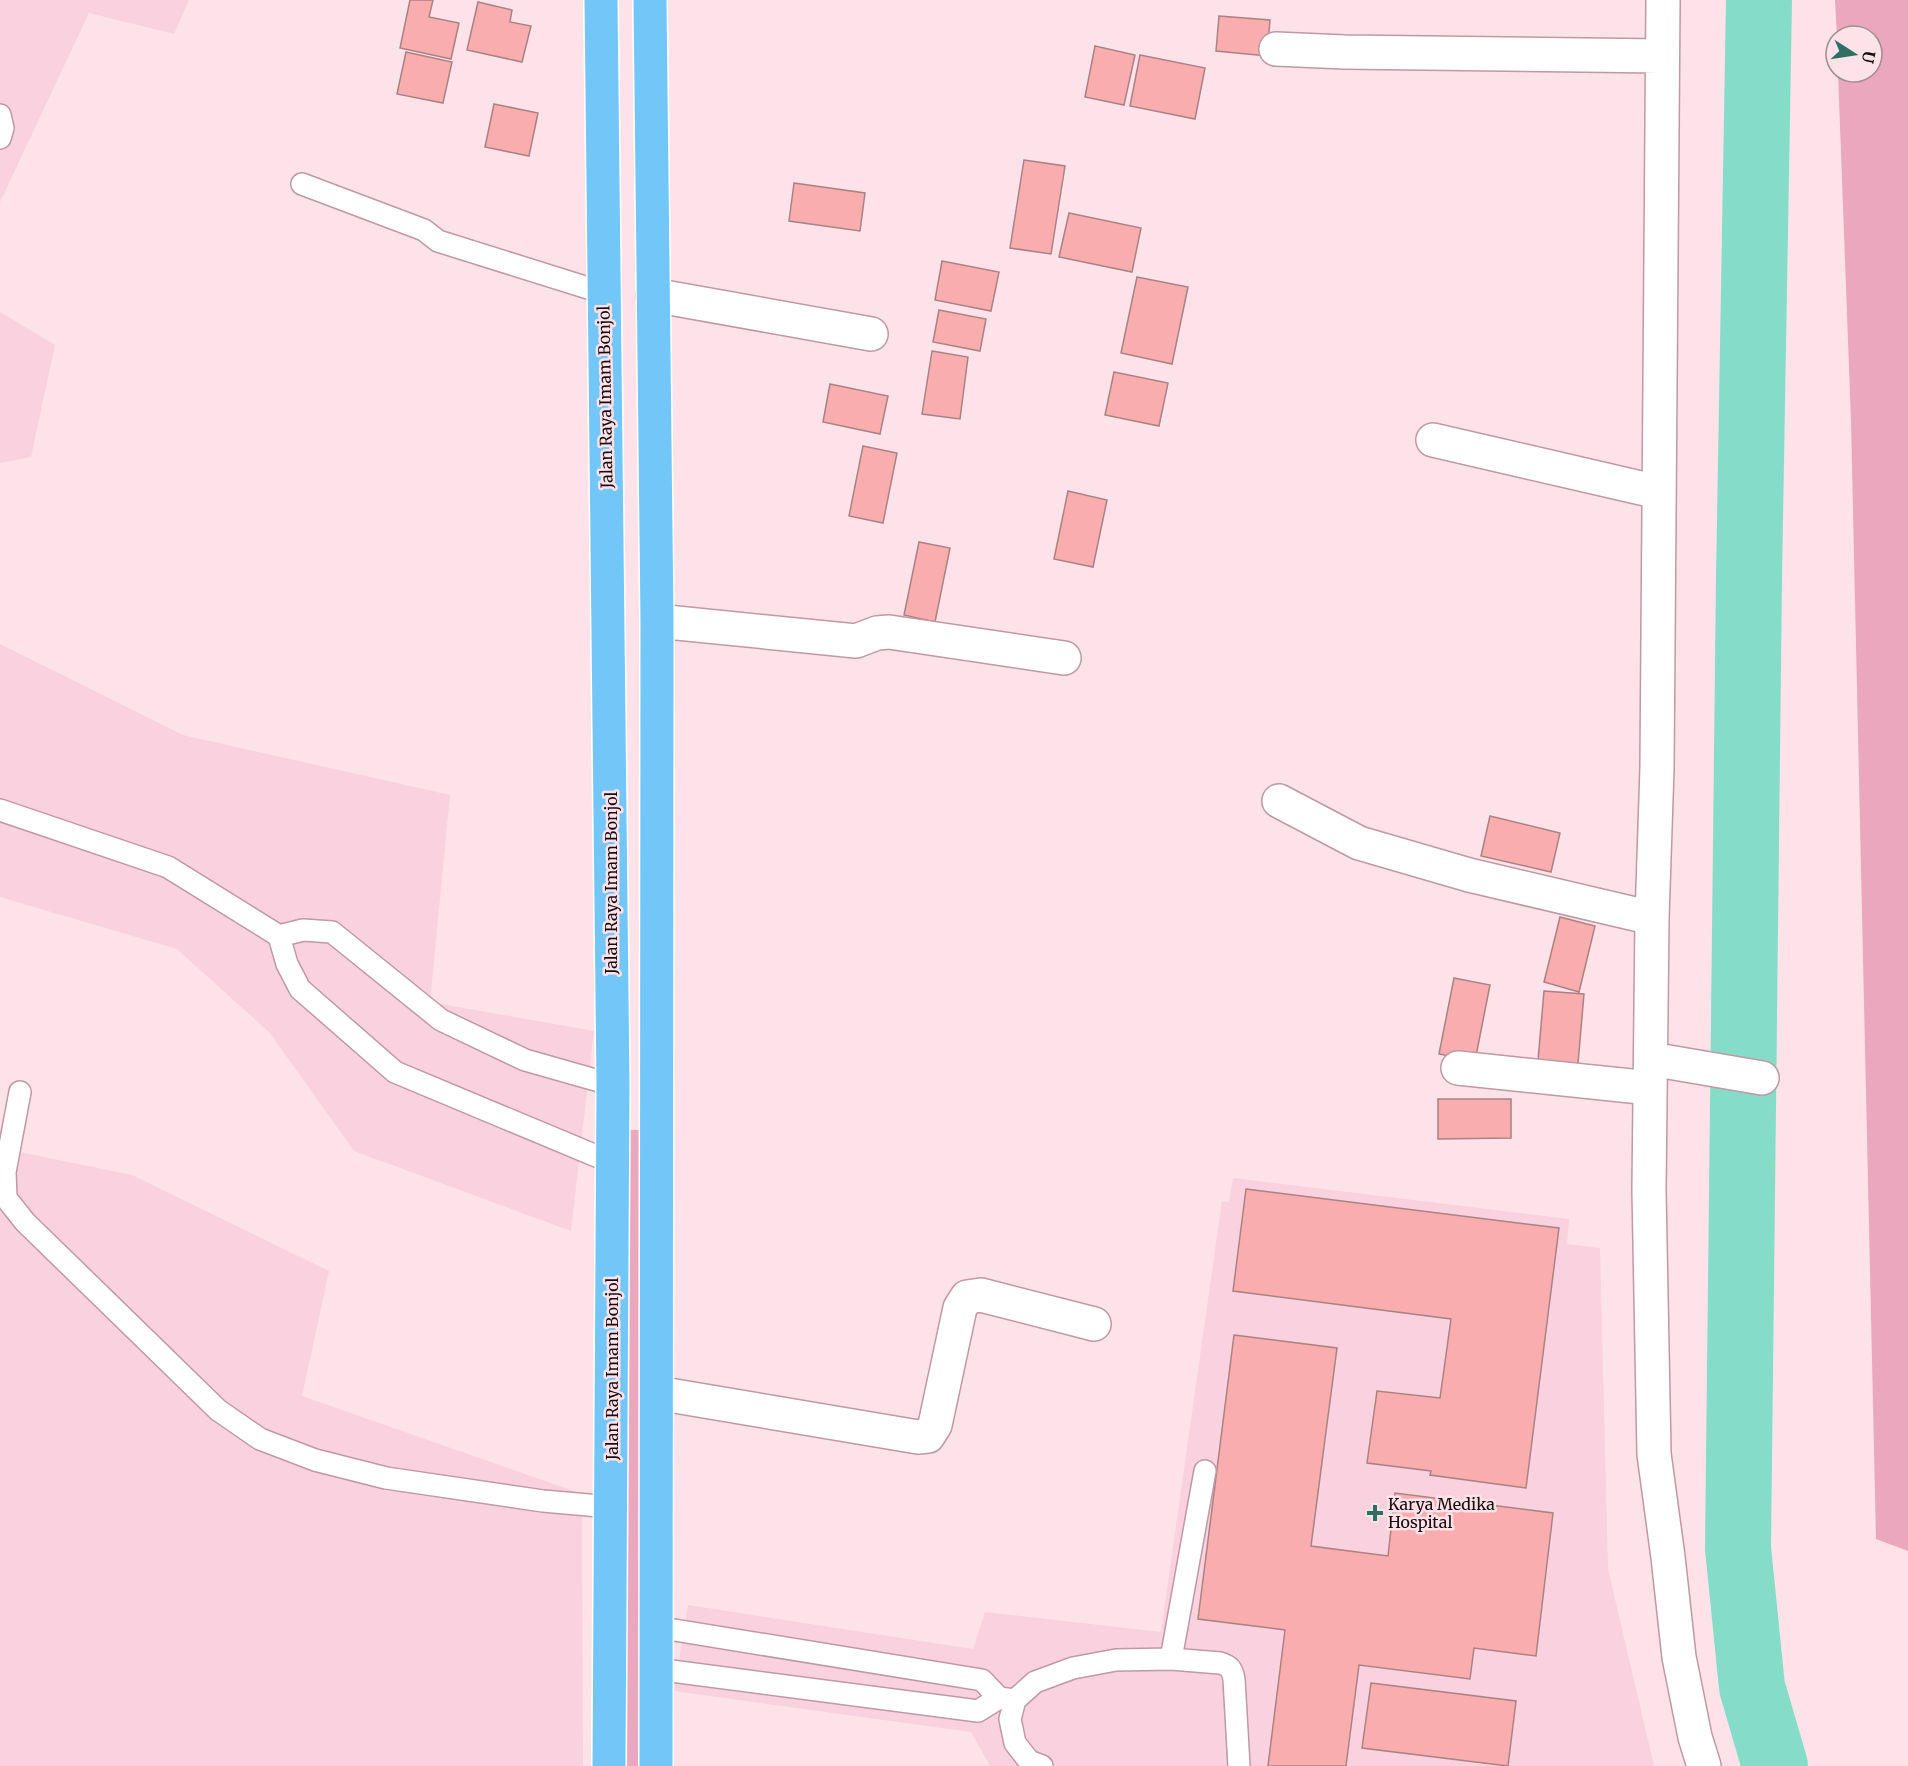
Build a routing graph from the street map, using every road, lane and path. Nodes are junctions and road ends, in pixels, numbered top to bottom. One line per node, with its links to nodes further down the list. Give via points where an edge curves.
1 (601, 0): 9 (highway, Jalan Raya Imam Bonjol)
2 (650, 0): 10 (highway)
3 (1663, 0): 5 (street)
4 (1276, 48): 5 (street)
5 (1661, 56): 13 (street)
6 (0, 115): 7 (lane)
7 (0, 138)
8 (302, 184): 9 (lane, via 424,230 438,241)
9 (604, 293): 23 (highway, Jalan Raya Imam Bonjol)
10 (653, 295): 11 (street); 14 (highway)
11 (871, 334)
12 (1433, 440): 13 (street)
13 (1658, 492): 18 (street)
14 (657, 621): 15 (street, via 856,641 889,632); 26 (highway)
15 (1064, 658)
16 (1279, 801): 18 (street, via 1359,843 1469,875)
17 (0, 810): 19 (lane, via 168,867)
18 (1652, 918): 21 (street)
19 (279, 936): 23 (lane, via 303,930 332,932 441,1020 525,1060); 27 (lane, via 300,989 395,1072)
20 (1458, 1068): 21 (street)
21 (1650, 1073): 22 (street, via 1712,1070); 40 (street, via 1654,1454 1679,1658)
22 (1759, 1078)
23 (613, 1085): 25 (highway, Jalan Raya Imam Bonjol)
24 (20, 1092): 31 (lane, via 5,1172 6,1198 25,1222 218,1410 260,1438 315,1460 386,1478)
25 (613, 1130): 26 (highway); 27 (highway, Jalan Raya Imam Bonjol)
26 (657, 1130): 29 (highway)
27 (614, 1163): 31 (highway, Jalan Raya Imam Bonjol)
28 (1094, 1324): 29 (street, via 981,1295 967,1297 960,1308 935,1425 928,1436)
29 (657, 1393): 32 (highway)
30 (1205, 1472): 33 (lane)
31 (611, 1507): 36 (highway, Jalan Raya Imam Bonjol)
32 (656, 1628): 34 (highway); 35 (lane, via 982,1680)
33 (1172, 1659): 35 (lane, via 1116,1660 1073,1668 1035,1682); 39 (lane, via 1220,1663 1232,1670)
34 (656, 1669): 35 (lane, via 978,1711); 37 (highway)
35 (1007, 1699): 38 (lane, via 1015,1743 1029,1761)
36 (609, 1766)
37 (656, 1766)
38 (1042, 1766)
39 (1239, 1766)
40 (1704, 1766)

